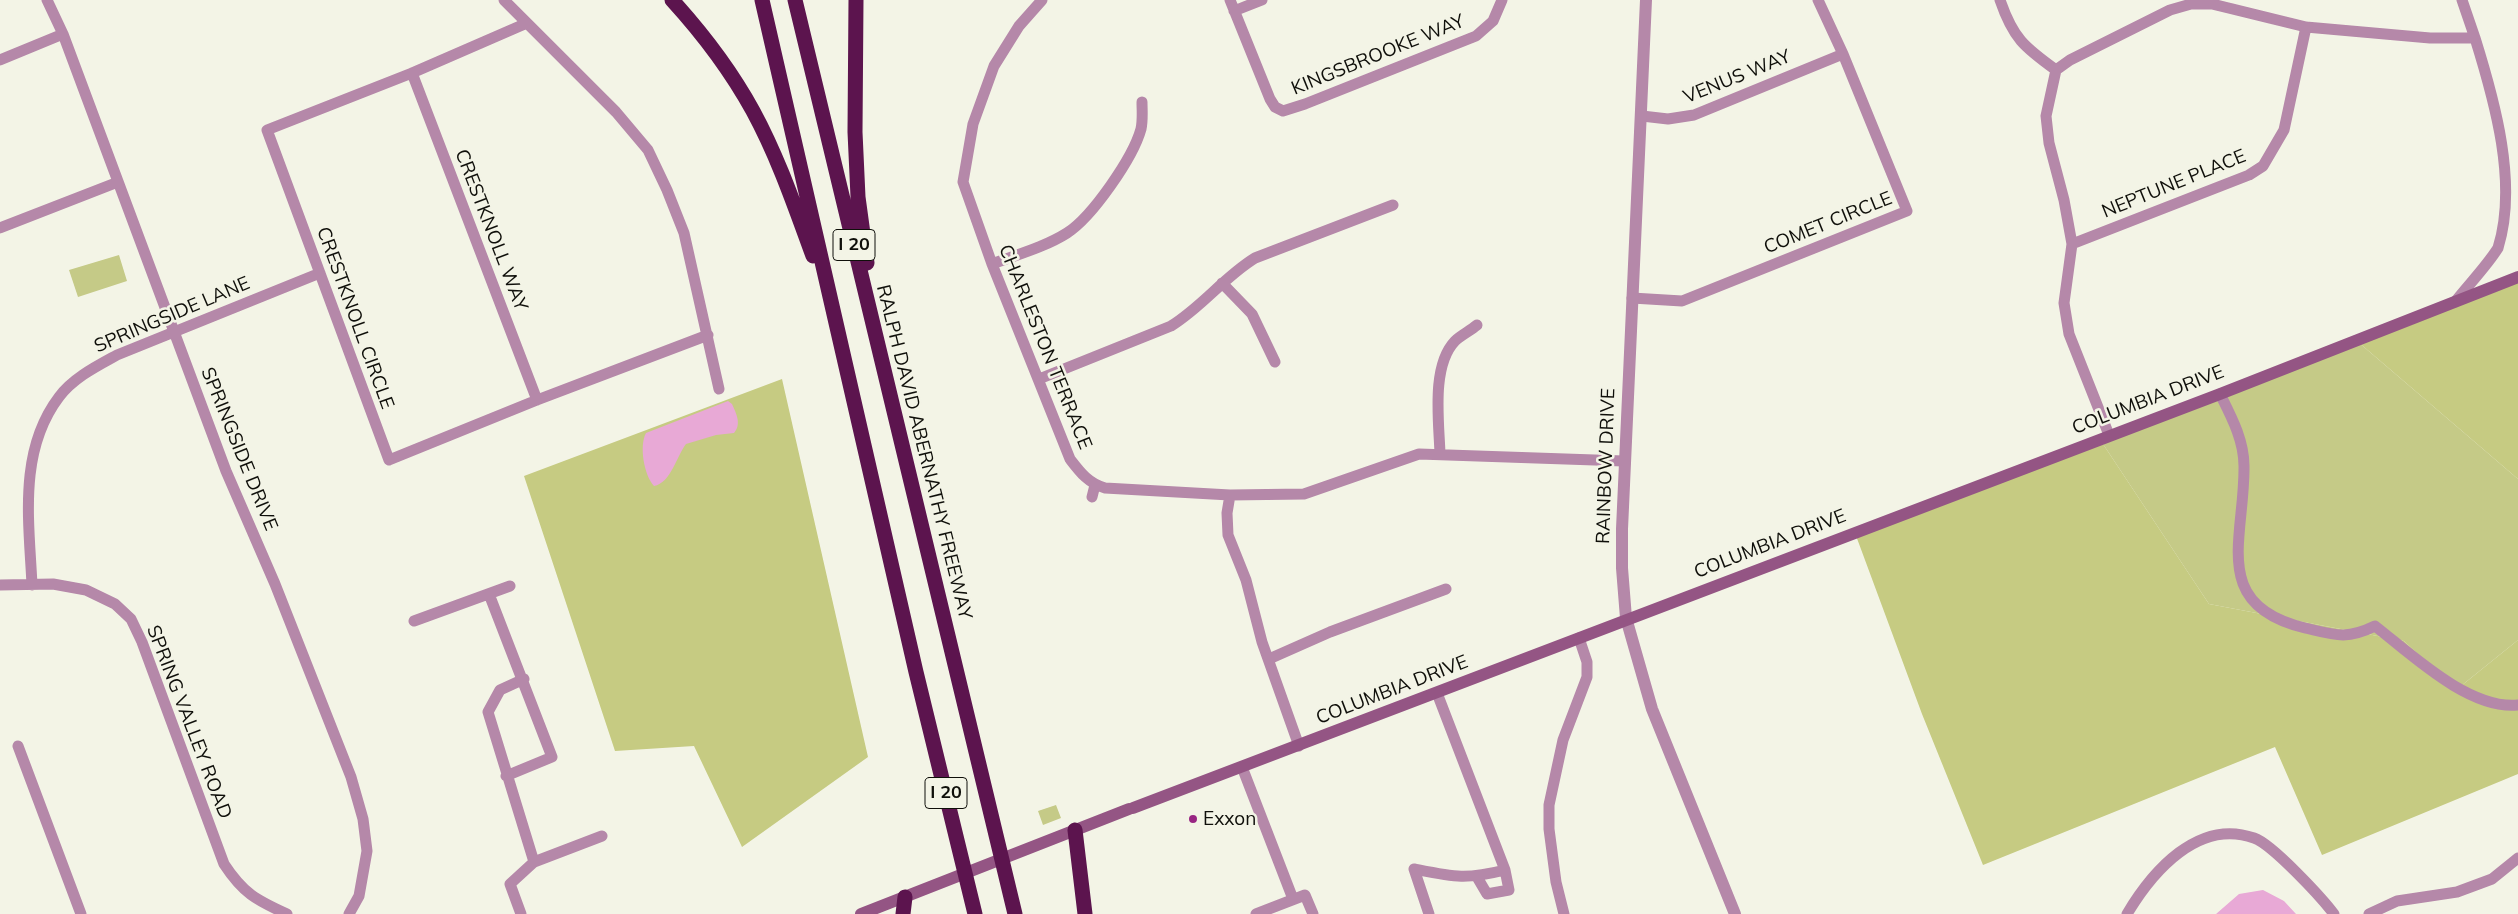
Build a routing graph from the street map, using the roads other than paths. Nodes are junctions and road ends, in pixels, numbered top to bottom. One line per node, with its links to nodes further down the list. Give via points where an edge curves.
1 (47, 0): 18 (street, SPRINGSIDE DRIVE)
2 (504, 0): 16 (street)
3 (672, 0): 37 (highway, via 732,75 754,112 778,164)
4 (762, 0): 37 (highway, I 20)
5 (795, 0): 50 (highway, RALPH DAVID ABERNATHY FREEWAY / I 20)
6 (856, 0): 19 (highway)
7 (861, 0): 19 (highway)
8 (1042, 0): 31 (street, CHARLESTON TERRACE, via 1019,26 994,66 973,124 965,158 963,182 966,195)
9 (1262, 0): 15 (street)
10 (1502, 0): 15 (street, KINGSBROOKE WAY, via 1493,21 1476,36 1283,111 1274,107 1270,99)
11 (1646, 0): 26 (street, RAINBOW DRIVE)
12 (1818, 0): 21 (street, COMET CIRCLE)
13 (2000, 0): 23 (street, via 2014,35)
14 (2462, 0): 20 (street)
15 (1232, 5)
16 (527, 23): 24 (street, CRESTKNOLL CIRCLE); 40 (street, via 616,112 648,150 684,233)
17 (2306, 27): 20 (street, via 2430,38); 23 (street, via 2212,4 2191,4 2170,10); 30 (street, NEPTUNE PLACE, via 2284,130 2262,166 2249,175)
18 (63, 34): 22 (street); 27 (street, SPRINGSIDE DRIVE)
19 (856, 38): 50 (highway, via 855,132 860,216 866,263)
20 (2475, 38): 36 (street, via 2512,153 2515,195 2498,247)
21 (1843, 54): 26 (street, VENUS WAY, via 1694,115 1668,119); 35 (street, COMET CIRCLE, via 1907,211 1682,301)
22 (0, 60)
23 (2056, 70): 30 (street, via 2046,116)
24 (412, 73): 32 (street, CRESTKNOLL CIRCLE, via 267,130); 45 (street, CRESTKNOLL WAY)
25 (1142, 102): 31 (street, via 1141,127 1133,149 1121,172 1079,223 1052,241)
26 (1642, 116): 35 (street, RAINBOW DRIVE)
27 (118, 182): 29 (street); 39 (street, SPRINGSIDE DRIVE)
28 (1393, 205): 34 (street, via 1255,258)
29 (0, 228)
30 (2072, 244): 46 (street, via 2064,303 2069,334)
31 (992, 264): 42 (street, CHARLESTON TERRACE)
32 (320, 273): 39 (street, SPRINGSIDE LANE); 45 (street, CRESTKNOLL CIRCLE, via 388,460)
33 (2518, 277): 36 (main road, COLUMBIA DRIVE)
34 (1222, 283): 41 (street, via 1252,314); 42 (street, via 1171,326)
35 (1632, 298): 48 (street, RAINBOW DRIVE)
36 (2455, 302): 44 (main road, COLUMBIA DRIVE)
37 (833, 312): 83 (highway, I 20)
38 (1477, 325): 47 (street, via 1455,342 1440,370)
39 (174, 331): 53 (street, SPRINGSIDE LANE, via 117,354 87,371 59,396 39,433 30,469); 79 (street, SPRINGSIDE DRIVE, via 226,471 275,584 351,777 363,819 367,851 359,896)
40 (708, 335): 43 (street); 45 (street, CRESTKNOLL CIRCLE)
41 (1275, 362)
42 (1039, 380): 49 (street, CHARLESTON TERRACE, via 1070,459)
43 (720, 389)
44 (2220, 394): 46 (main road, COLUMBIA DRIVE); 64 (street, via 2240,442 2244,464 2238,558 2245,591 2250,599 2272,616 2292,625 2335,635 2358,634 2375,626 2443,678 2494,704)
45 (537, 400)
46 (2109, 435): 58 (main road, COLUMBIA DRIVE)
47 (1440, 454): 48 (street); 51 (street, via 1419,454 1304,494)
48 (1624, 462): 58 (street, RAINBOW DRIVE, via 1622,568)
49 (1095, 485): 51 (street); 52 (street)
50 (912, 489): 84 (highway, RALPH DAVID ABERNATHY FREEWAY / I 20)
51 (1230, 495): 61 (street, via 1228,534 1246,580)
52 (1092, 497)
53 (32, 585): 54 (street, SPRING VALLEY ROAD); 78 (street, SPRING VALLEY ROAD, via 53,584 86,590 115,604 131,620 224,864 238,886 260,902)
54 (0, 586)
55 (510, 586): 57 (street)
56 (1446, 588): 61 (street)
57 (489, 594): 59 (street); 62 (street)
58 (1626, 618): 60 (main road, COLUMBIA DRIVE); 90 (street, RAINBOW DRIVE, via 1658,724)
59 (414, 621)
60 (1579, 638): 63 (main road, COLUMBIA DRIVE); 89 (street, via 1587,662 1587,677 1563,740 1549,805 1555,873)
61 (1269, 659): 66 (street)
62 (524, 679): 68 (street, via 500,690 488,712); 68 (street, via 552,757)
63 (1437, 693): 66 (main road, COLUMBIA DRIVE); 73 (street)
64 (2518, 705)
65 (18, 746): 77 (street)
66 (1300, 746): 67 (main road, COLUMBIA DRIVE)
67 (1242, 767): 69 (main road, COLUMBIA DRIVE); 76 (street)
68 (506, 776): 72 (street)
69 (1075, 830): 75 (main road, COLUMBIA DRIVE); 85 (highway)
70 (602, 836): 72 (street)
71 (2518, 858): 93 (street, via 2492,879 2457,892 2397,901)
72 (534, 862): 80 (street, via 510,884)
73 (1505, 870): 74 (street); 74 (street, via 1509,890 1487,894)
74 (1477, 877): 88 (street, via 1456,878 1414,869)
75 (905, 897): 81 (main road); 82 (highway)
76 (1293, 899): 86 (street); 87 (street, via 1305,895)
77 (80, 914)
78 (287, 914)
79 (349, 914)
80 (521, 914)
81 (861, 914)
82 (903, 914)
83 (975, 914)
84 (1015, 914)
85 (1085, 914)
86 (1256, 914)
87 (1312, 914)
88 (1429, 914)
89 (1564, 914)
90 (1735, 914)
91 (2127, 914): 92 (street, via 2138,895 2177,852 2199,840 2237,833 2256,838 2284,861)
92 (2334, 914)
93 (2369, 914)

